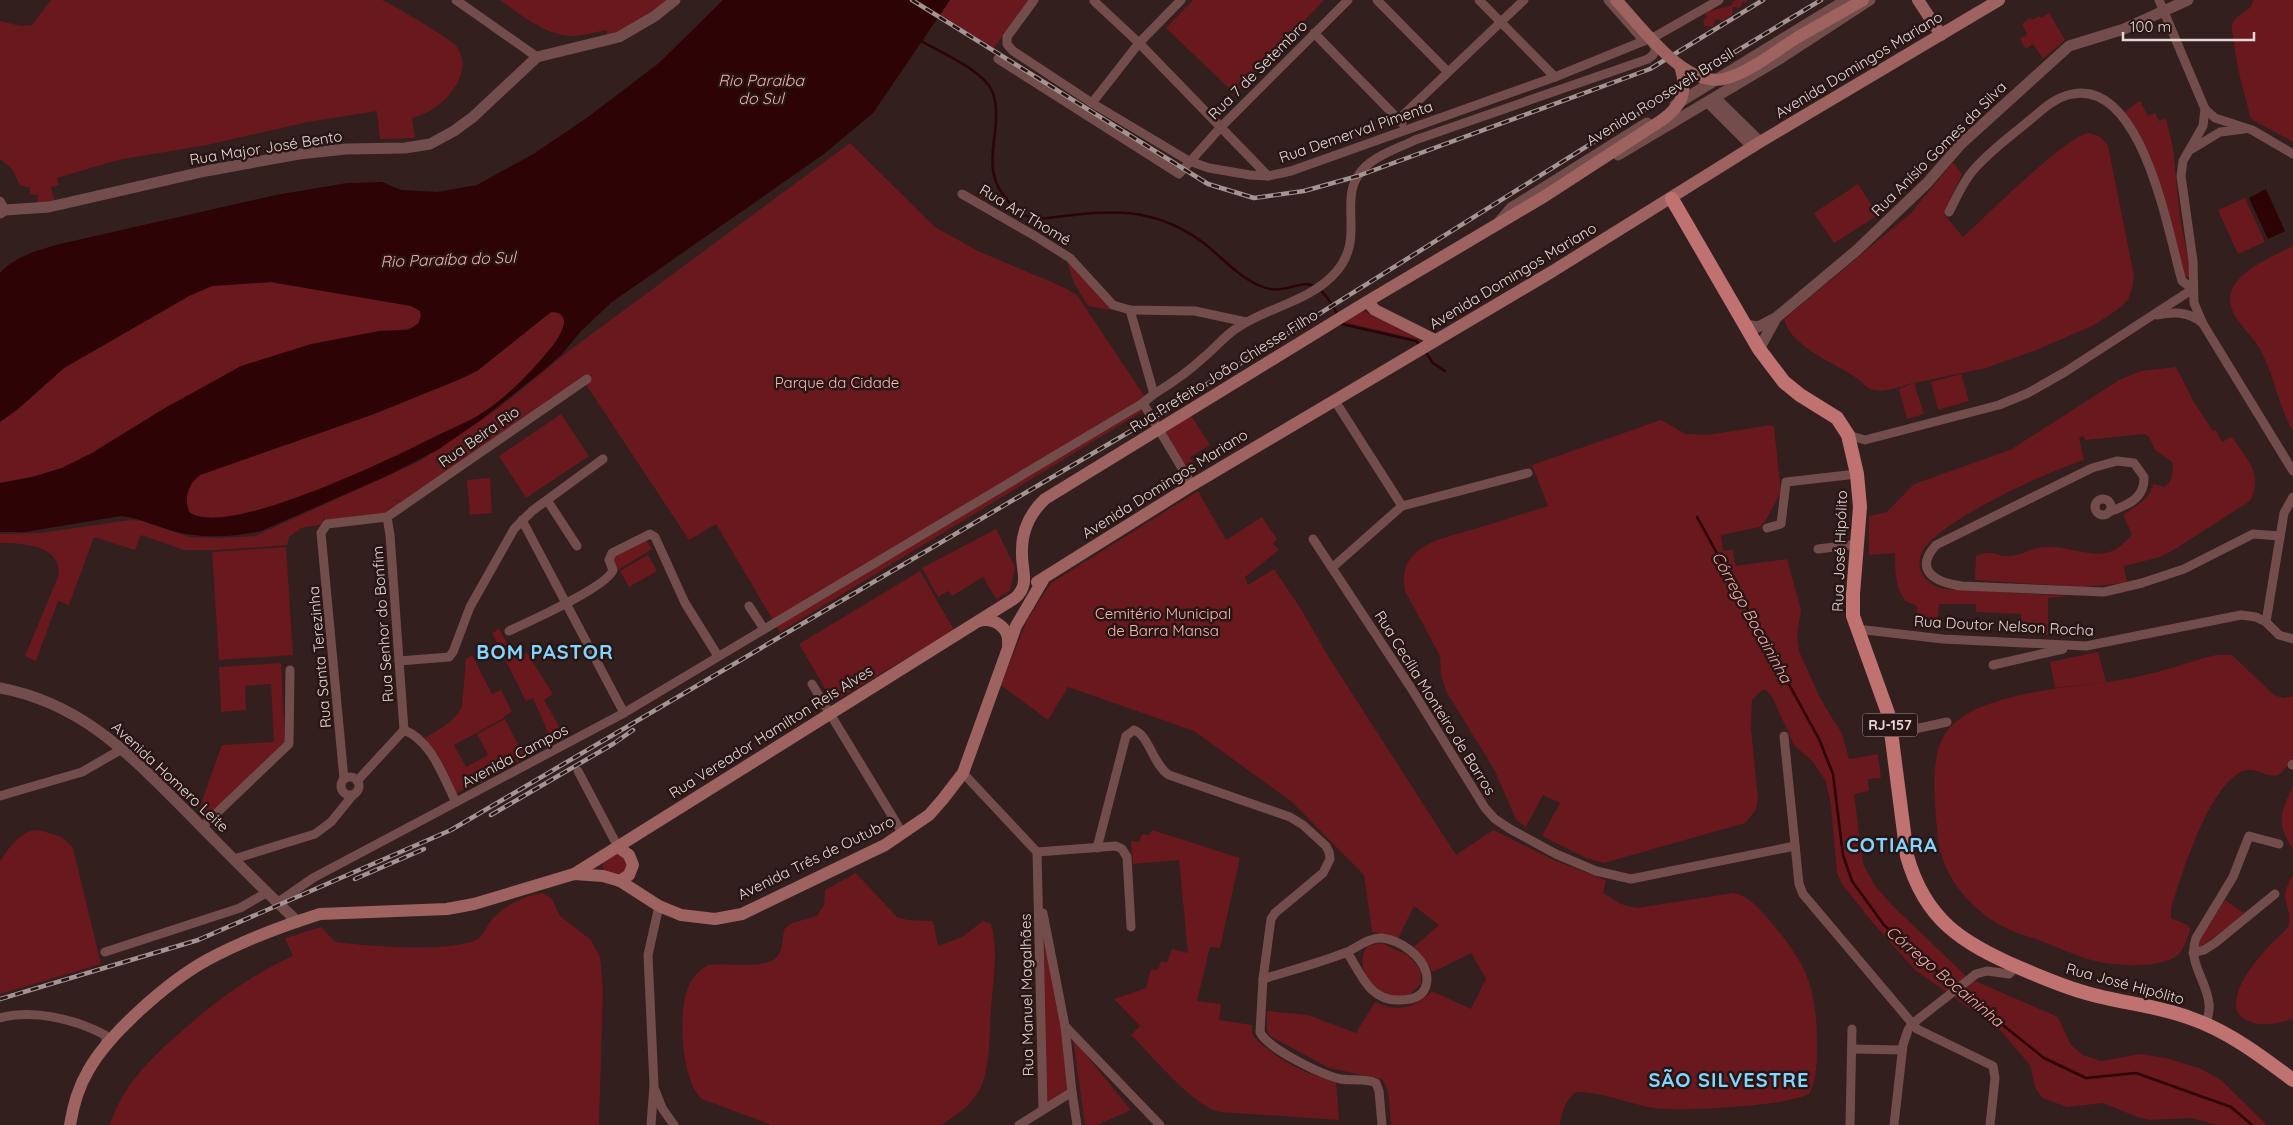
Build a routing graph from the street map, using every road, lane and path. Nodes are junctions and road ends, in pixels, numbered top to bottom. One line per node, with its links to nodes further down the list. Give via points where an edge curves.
1 (456, 0): 27 (street)
2 (675, 0): 27 (street, Rua Major José Bento, via 619,37)
3 (1034, 0): 33 (street, Rua Demerval Pimenta, via 1009,32 1006,40 1009,47)
4 (1181, 0): 26 (street)
5 (1348, 0): 23 (street, Rua 7 de Setembro)
6 (1377, 0): 30 (street)
7 (1479, 0): 22 (street)
8 (1524, 0): 22 (street)
9 (1608, 0): 25 (street)
10 (1616, 0): 29 (main road, bridge)
11 (1719, 0): 25 (street, Rua Demerval Pimenta)
12 (1846, 0): 49 (street, Avenida Roosevelt Brasil, via 1547,184 1511,208)
13 (1863, 0): 29 (main road, bridge, via 1725,79 1704,78)
14 (1870, 0): 32 (street, Rua Prefeito João Chiesse Filho)
15 (1918, 0): 24 (main road)
16 (1926, 0): 24 (main road)
17 (2000, 0): 24 (main road, Avenida Domingos Mariano)
18 (2159, 0): 21 (street)
19 (2188, 0): 21 (street, Rua Anísio Gomes da Silva)
20 (1094, 1): 26 (street)
21 (2164, 11): 34 (street); 54 (street, Rua Anísio Gomes da Silva, via 2124,29 2074,42 2065,48 1961,144 1897,213)
22 (1501, 23): 30 (street); 31 (street)
23 (1314, 33): 35 (street); 36 (street, Rua 7 de Setembro)
24 (1944, 33): 39 (main road, Avenida Domingos Mariano)
25 (1646, 40): 31 (street, Rua Demerval Pimenta); 55 (street, via 1656,48 1648,59 1415,140 1365,167 1353,185 1351,245 1340,268 1318,288)
26 (1139, 43): 33 (street); 36 (street)
27 (537, 57): 47 (street, Rua Major José Bento, via 473,118 430,144 299,154 206,171 49,207)
28 (998, 59): 42 (street, Rua 7 de Setembro, via 1179,174)
29 (1680, 66): 45 (main road, Rua Prefeito João Chiesse Filho, bridge, via 1684,92 1674,110)
30 (1448, 72): 35 (street)
31 (1555, 78): 37 (street, Rua Demerval Pimenta)
32 (1712, 100): 39 (street); 45 (street, Rua Prefeito João Chiesse Filho)
33 (1092, 103): 42 (street, Rua Demerval Pimenta)
34 (2205, 109): 38 (street, via 2214,118); 40 (street, via 2203,126)
35 (1398, 119): 37 (street)
36 (1220, 128): 42 (street, Rua 7 de Setembro); 43 (street)
37 (1407, 128): 43 (street, Rua Demerval Pimenta, via 1291,171)
38 (2252, 130): 40 (street, via 2220,132); 41 (street)
39 (1756, 144): 46 (main road, Avenida Domingos Mariano)
40 (2187, 154): 50 (street, via 2181,176 2193,261)
41 (2293, 154)
42 (1189, 160): 43 (street, Rua Demerval Pimenta, via 1230,173)
43 (1268, 176)
44 (962, 194): 52 (street, Rua Ari Thomé, via 1053,246 1082,270 1107,300 1119,308)
45 (1545, 196): 49 (main road, Rua Prefeito João Chiesse Filho)
46 (1672, 199): 57 (main road, Rua José Hipólito / RJ-157); 58 (main road, Avenida Domingos Mariano)
47 (2, 208)
48 (1949, 212): 50 (street, via 1977,165 2043,109 2066,95 2093,95 2118,111 2137,140 2157,189 2182,281)
49 (1496, 226): 51 (main road, Rua Prefeito João Chiesse Filho)
50 (2193, 289): 53 (street); 56 (street, via 2194,303)
51 (1368, 302): 58 (main road, via 1380,313); 64 (main road, Rua Prefeito João Chiesse Filho)
52 (1130, 310): 55 (street, via 1195,311); 61 (street)
53 (2152, 315): 56 (street, via 2179,312); 66 (street, via 2028,393 1998,406)
54 (1777, 317): 57 (street, Rua Anísio Gomes da Silva, via 1758,327); 59 (street)
55 (1246, 322): 61 (street, via 1187,373)
56 (2203, 324): 69 (street)
57 (1745, 325): 59 (main road, Rua José Hipólito / RJ-157)
58 (1432, 342): 62 (main road, Avenida Domingos Mariano)
59 (1759, 349): 65 (main road, Rua José Hipólito / RJ-157, via 1784,382 1837,418)
60 (587, 379): 77 (street, Rua Beira Rio)
61 (1154, 394): 63 (street)
62 (1335, 400): 72 (main road, Avenida Domingos Mariano); 75 (street)
63 (1143, 403): 64 (street); 92 (street, Avenida Campos)
64 (1159, 431): 72 (street); 86 (main road, Rua Prefeito João Chiesse Filho, via 1045,499 1029,520 1023,538)
65 (1848, 436): 66 (street); 67 (main road, Rua José Hipólito / RJ-157)
66 (1865, 440): 67 (street)
67 (1853, 452): 71 (main road, Rua José Hipólito / RJ-157)
68 (603, 459): 74 (street)
69 (2293, 471)
70 (1528, 472): 75 (street)
71 (1857, 474): 79 (street, via 1786,482 1781,524); 82 (main road, Rua José Hipólito / RJ-157, via 1860,507)
72 (1192, 485): 87 (main road, Avenida Domingos Mariano)
73 (2293, 497): 80 (street, via 2286,508)
74 (546, 500): 78 (street); 83 (street)
75 (1402, 506): 85 (street)
76 (2110, 512): 80 (street, via 2130,504 2140,494 2144,477 2134,463 2117,461 2092,468 1936,545 1928,560 1928,571 1934,579 1962,586 2104,592 2142,584 2184,569 2253,534)
77 (387, 518): 99 (street, Rua Senhor do Bonfim); 113 (street, Rua Santa Terezinha, via 327,524 322,533)
78 (522, 520): 88 (street); 99 (street, via 508,538 470,607 451,655 446,658)
79 (1767, 528)
80 (2280, 536): 91 (street)
81 (1313, 539): 85 (street, Rua Cecília Monteiro de Barros)
82 (1858, 544): 84 (street); 93 (main road, Rua José Hipólito / RJ-157, via 1853,608)
83 (577, 546)
84 (1818, 549)
85 (1333, 567): 121 (street, Rua Cecília Monteiro de Barros, via 1412,688 1488,814 1528,839 1585,867 1631,879)
86 (1025, 576): 87 (main road, via 1032,582); 90 (main road, via 1024,587 1018,596)
87 (1043, 580): 97 (main road, Avenida Três de Outubro, via 1020,616)
88 (565, 604): 94 (street); 98 (street, via 612,574 609,559 612,553 650,534 655,537 684,603); 104 (street)
89 (749, 606): 92 (street)
90 (982, 619): 97 (main road, via 1004,629 1009,636); 105 (main road, Rua Vereador Hamilton Reis Alves)
91 (2266, 622): 95 (street, via 2279,635); 96 (street, Rua Doutor Nelson Rocha, via 2240,615 2107,644)
92 (764, 629): 98 (street, Avenida Campos)
93 (1857, 629): 96 (street, Rua Doutor Nelson Rocha, via 1943,639); 108 (main road, Rua José Hipólito / RJ-157, via 1883,698)
94 (509, 631)
95 (2293, 639)
96 (2073, 646): 100 (street)
97 (1008, 647): 112 (main road, Avenida Três de Outubro)
98 (718, 656): 104 (street, Avenida Campos)
99 (399, 660): 107 (street, Rua Senhor do Bonfim)
100 (1993, 665)
101 (290, 670): 118 (street, via 289,744)
102 (812, 684): 105 (street)
103 (0, 688): 110 (street, Avenida Homero Leite, via 30,695 65,709)
104 (624, 713): 117 (street, Avenida Campos)
105 (830, 713): 119 (street); 122 (main road, Rua Vereador Hamilton Reis Alves)
106 (1947, 722): 108 (street)
107 (404, 730): 114 (street); 117 (street, via 427,747)
108 (1892, 734): 140 (main road, Rua José Hipólito / RJ-157, via 1904,843 1918,888 1933,910 1958,935 1986,953)
109 (1784, 736): 121 (street)
110 (122, 748): 116 (street, via 82,772); 118 (street, Avenida Homero Leite)
111 (578, 771): 122 (street)
112 (963, 773): 119 (main road, Avenida Três de Outubro, via 929,815); 124 (street)
113 (344, 779): 114 (street); 115 (street, via 341,787)
114 (357, 780): 115 (street, via 359,789)
115 (349, 794): 126 (street, via 340,811 324,829 308,838)
116 (0, 796)
117 (456, 802): 133 (street, Avenida Campos, via 313,878)
118 (202, 827): 126 (street, Avenida Homero Leite)
119 (903, 834): 134 (main road, Avenida Três de Outubro, via 742,914 696,918 669,912)
120 (2279, 844): 139 (street, via 2249,836 2233,877 2196,938)
121 (1795, 846): 142 (street, via 1800,884 1806,899)
122 (618, 847): 125 (main road, Rua Vereador Hamilton Reis Alves); 129 (main road, via 629,855 633,865)
123 (1097, 848): 124 (street); 136 (street, via 1116,846 1125,852); 141 (street, via 1126,736 1134,730 1141,734 1159,768 1169,775 1290,817 1303,825 1327,848 1329,864 1323,874 1273,915)
124 (1037, 852): 131 (street, Rua Manuel Magalhães)
125 (601, 856): 127 (main road, Rua Vereador Hamilton Reis Alves); 128 (main road, via 599,865)
126 (234, 859): 130 (street, Avenida Homero Leite)
127 (574, 874): 128 (main road, Avenida Três de Outubro); 135 (main road, Avenida Três de Outubro, via 448,909 320,914)
128 (603, 876): 129 (main road, Avenida Três de Outubro)
129 (620, 881): 134 (main road, Avenida Três de Outubro)
130 (266, 893): 133 (street, Avenida Homero Leite); 137 (street, via 240,908)
131 (1038, 894): 146 (street); 154 (street, Rua Manuel Magalhães)
132 (2275, 894): 139 (street, via 2215,943)
133 (277, 903): 135 (street, Avenida Homero Leite)
134 (659, 906): 152 (street, via 648,955)
135 (298, 922): 148 (main road, Avenida Três de Outubro, via 207,960 170,986)
136 (1131, 927)
137 (105, 952)
138 (1347, 952): 138 (street, via 1378,938 1394,942 1420,961 1427,977 1426,987 1421,994 1410,999 1387,1000 1374,994); 141 (street)
139 (2193, 953): 145 (street, via 2209,1003)
140 (2016, 966): 144 (street, via 2009,974 1979,972); 145 (main road, Rua José Hipólito / RJ-157, via 2084,992)
141 (1263, 980): 161 (street, via 1259,1025 1264,1039 1323,1074 1376,1083)
142 (1903, 1012): 144 (street); 149 (street)
143 (0, 1018): 148 (street, via 22,1013 36,1014 74,1023)
144 (1912, 1024): 149 (street); 164 (street, via 1924,1034 1990,1063 1995,1070)
145 (2206, 1024): 151 (main road, Rua José Hipólito / RJ-157)
146 (1065, 1026): 153 (street); 160 (street)
147 (1852, 1029): 150 (street)
148 (111, 1038): 155 (main road, Avenida Três de Outubro, via 83,1079)
149 (1903, 1048): 150 (street); 163 (street)
150 (1852, 1049): 162 (street)
151 (2291, 1075)
152 (654, 1085): 156 (street); 157 (street, via 658,1100)
153 (1072, 1092): 154 (street); 159 (street)
154 (1043, 1109): 158 (street)
155 (70, 1125)
156 (651, 1125)
157 (674, 1125)
158 (1019, 1125)
159 (1077, 1125)
160 (1160, 1125)
161 (1382, 1125)
162 (1850, 1125)
163 (1894, 1125)
164 (1990, 1125)

